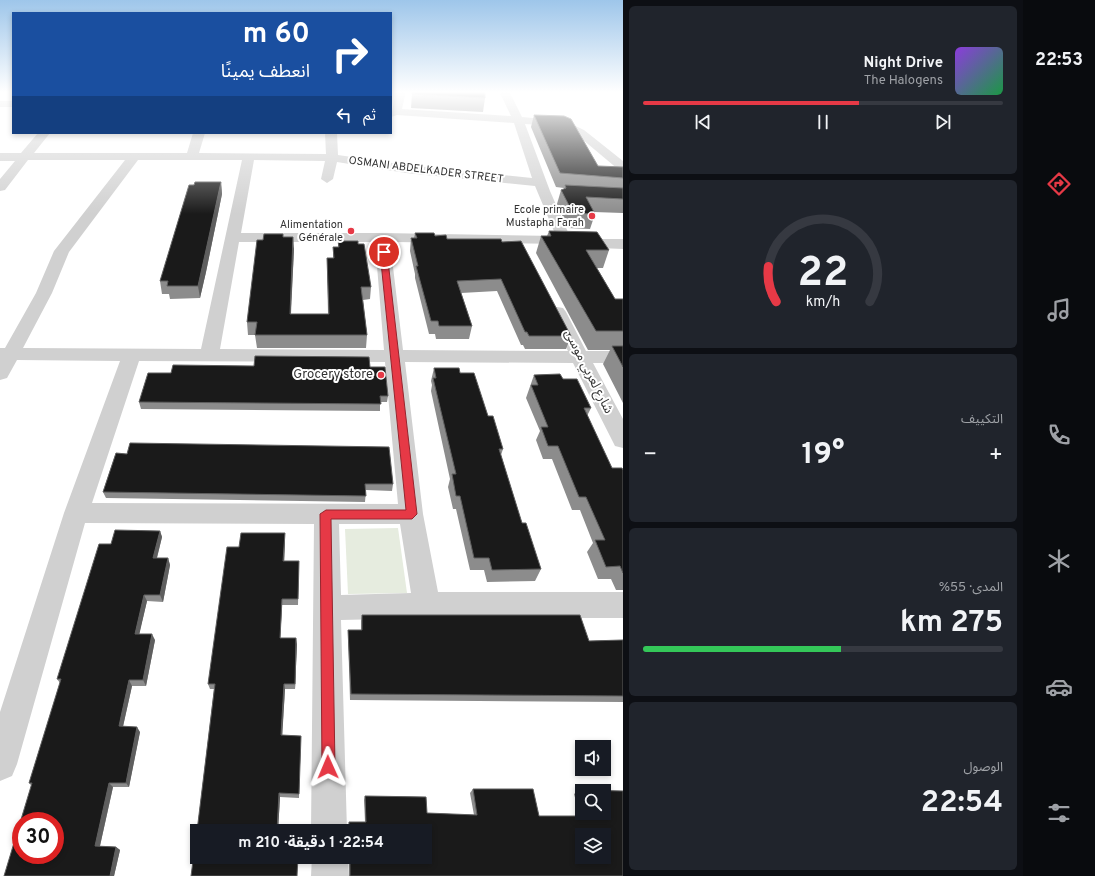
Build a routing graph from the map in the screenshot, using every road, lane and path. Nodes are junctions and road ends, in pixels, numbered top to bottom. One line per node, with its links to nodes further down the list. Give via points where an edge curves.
1 (522, 132): 15 (street)
2 (578, 132): 12 (street)
3 (43, 134): 9 (street)
4 (199, 134): 6 (street)
5 (331, 134): 11 (street)
6 (192, 156): 7 (street, OSMANI ABDELKADER STREET); 10 (street, OSMANI ABDELKADER STREET)
7 (249, 156): 11 (street, OSMANI ABDELKADER STREET); 18 (street)
8 (0, 157): 9 (street, OSMANI ABDELKADER STREET)
9 (26, 157): 10 (street, OSMANI ABDELKADER STREET); 14 (street)
10 (134, 157): 24 (street, via 62,251 44,293)
11 (332, 158): 13 (street); 15 (street, OSMANI ABDELKADER STREET)
12 (623, 167)
13 (327, 179)
14 (0, 186)
15 (541, 187): 16 (street, OSMANI ABDELKADER STREET); 20 (street)
16 (561, 194)
17 (382, 237): 18 (street); 19 (street); 27 (street)
18 (232, 238): 25 (street)
19 (520, 240): 20 (street); 22 (street)
20 (565, 242): 21 (street)
21 (623, 244)
22 (531, 260)
23 (548, 295): 28 (street, شارع لعربي موسى)
24 (6, 355): 26 (street); 30 (street)
25 (209, 355): 26 (street); 27 (street)
26 (131, 356): 32 (street)
27 (396, 357): 28 (street); 34 (street)
28 (580, 357): 29 (street); 31 (street, شارع لعربي موسى)
29 (623, 357)
30 (0, 374)
31 (623, 440)
32 (76, 513): 33 (street); 38 (street)
33 (326, 514): 34 (street); 37 (street)
34 (412, 514): 35 (street)
35 (427, 605): 36 (street); 37 (street)
36 (623, 605)
37 (326, 608): 39 (street)
38 (0, 764)
39 (330, 824)
40 (330, 864): 41 (street)
41 (330, 876)

